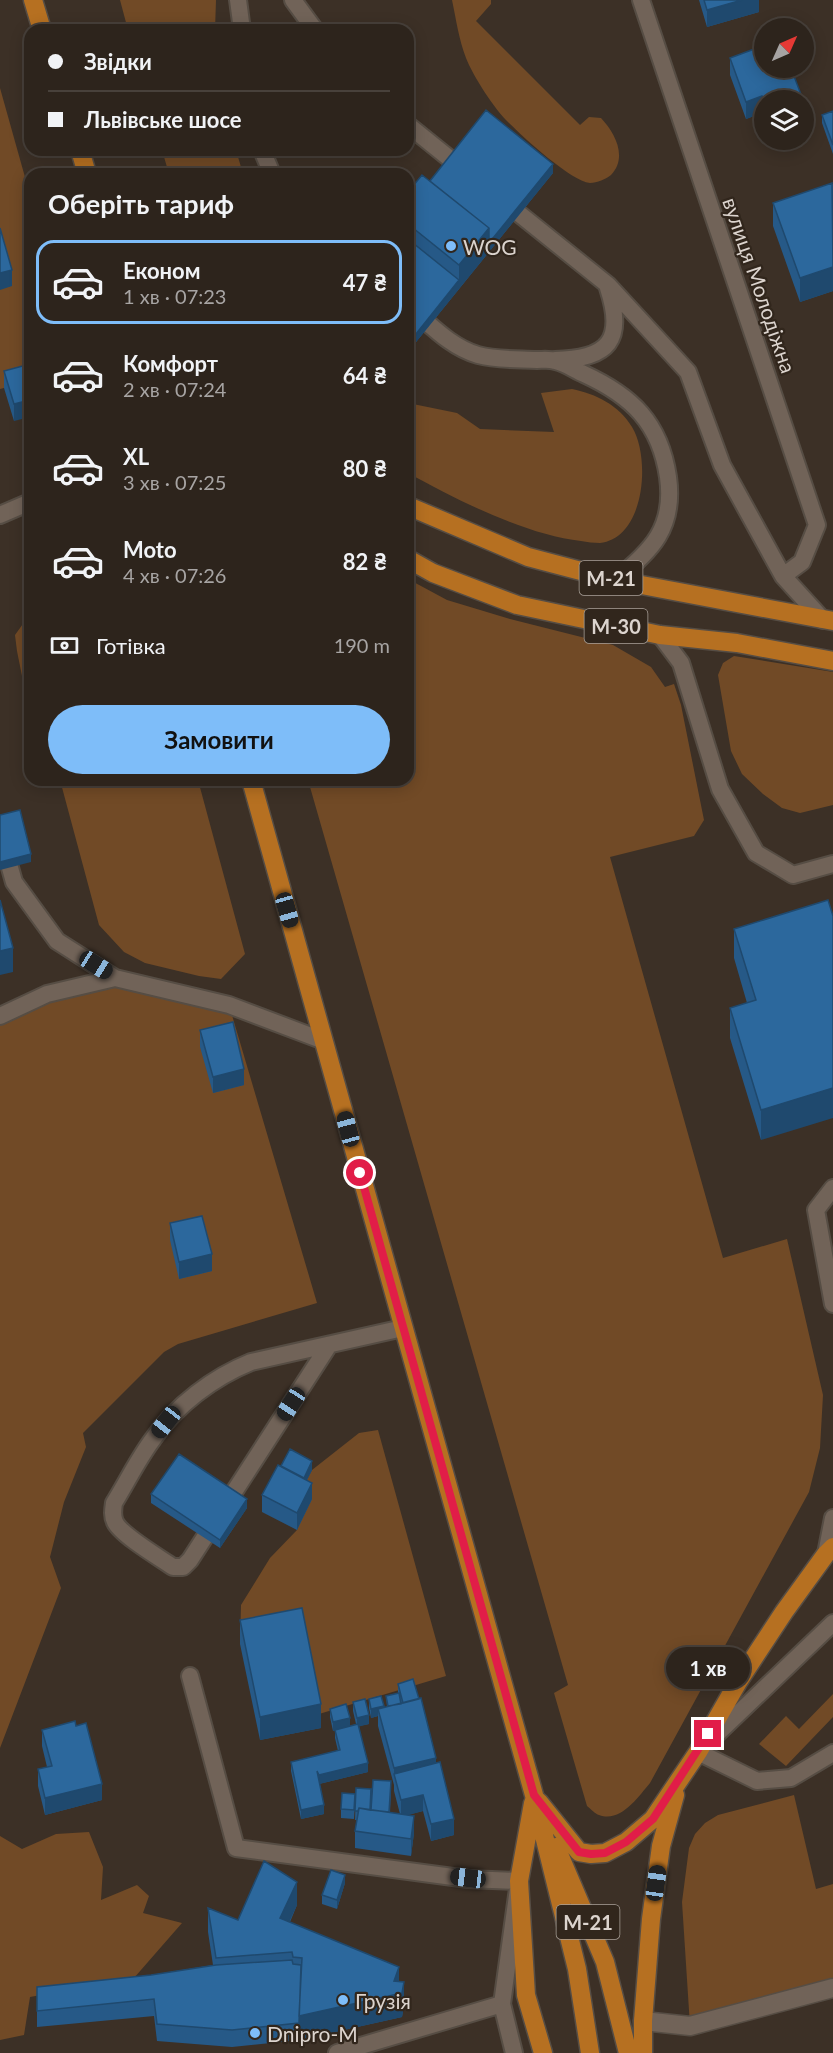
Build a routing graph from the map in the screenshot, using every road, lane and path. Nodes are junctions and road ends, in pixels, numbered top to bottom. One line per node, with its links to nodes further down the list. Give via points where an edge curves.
1 (33, 0): 5 (highway)
2 (238, 0): 6 (lane)
3 (293, 0): 7 (lane)
4 (641, 0): 16 (lane, вулиця Молодіжна, via 817,525 802,562)
5 (40, 24)
6 (241, 24)
7 (311, 24)
8 (414, 130): 9 (lane)
9 (608, 285): 11 (lane, via 616,322 609,344 585,357); 16 (lane, via 688,372 722,465)
10 (414, 311): 11 (lane, via 456,346 478,355)
11 (554, 360): 17 (lane, via 613,388 638,409 649,421 665,461 668,516 661,533 650,550)
12 (24, 504): 14 (lane)
13 (414, 509): 17 (highway, М-21, via 528,557)
14 (0, 514)
15 (414, 562): 19 (highway, М-30, via 517,605)
16 (783, 576): 18 (lane)
17 (615, 580): 18 (highway, М-21)
18 (828, 621)
19 (660, 635): 20 (highway, М-30, via 737,643); 23 (lane, via 681,663 720,789 756,853 793,875)
20 (833, 661)
21 (253, 786): 26 (highway, М-21)
22 (0, 832): 24 (lane, via 14,882 57,941)
23 (833, 864)
24 (115, 978): 25 (lane, via 47,994); 26 (lane, via 229,1005)
25 (0, 1016)
26 (324, 1041): 29 (highway, М-21)
27 (833, 1188): 28 (lane, via 816,1210)
28 (833, 1304)
29 (403, 1328): 30 (lane); 38 (highway, М-21)
30 (329, 1345): 30 (lane, via 231,1370 186,1404 166,1422 142,1456 114,1503 115,1523 173,1567 183,1567)
31 (833, 1518): 32 (lane)
32 (829, 1550): 35 (highway, М-21, via 745,1672)
33 (833, 1623): 35 (lane)
34 (190, 1676): 39 (lane, via 236,1848)
35 (698, 1752): 36 (lane, via 757,1780 791,1778); 37 (highway, М-21)
36 (833, 1753)
37 (679, 1779): 38 (highway, via 653,1819 626,1842 605,1853 579,1852); 42 (highway, М-21, via 661,1846)
38 (534, 1795): 39 (highway, М-21); 46 (highway, via 578,1969); 47 (highway, М-21, via 605,1962)
39 (519, 1881): 41 (lane); 45 (highway, М-21, via 526,1995)
40 (833, 1989): 42 (street, via 690,2026)
41 (502, 2004): 43 (lane); 44 (lane)
42 (643, 2021): 48 (highway, М-21)
43 (336, 2053)
44 (514, 2053)
45 (543, 2053)
46 (590, 2053)
47 (628, 2053)
48 (643, 2053)

